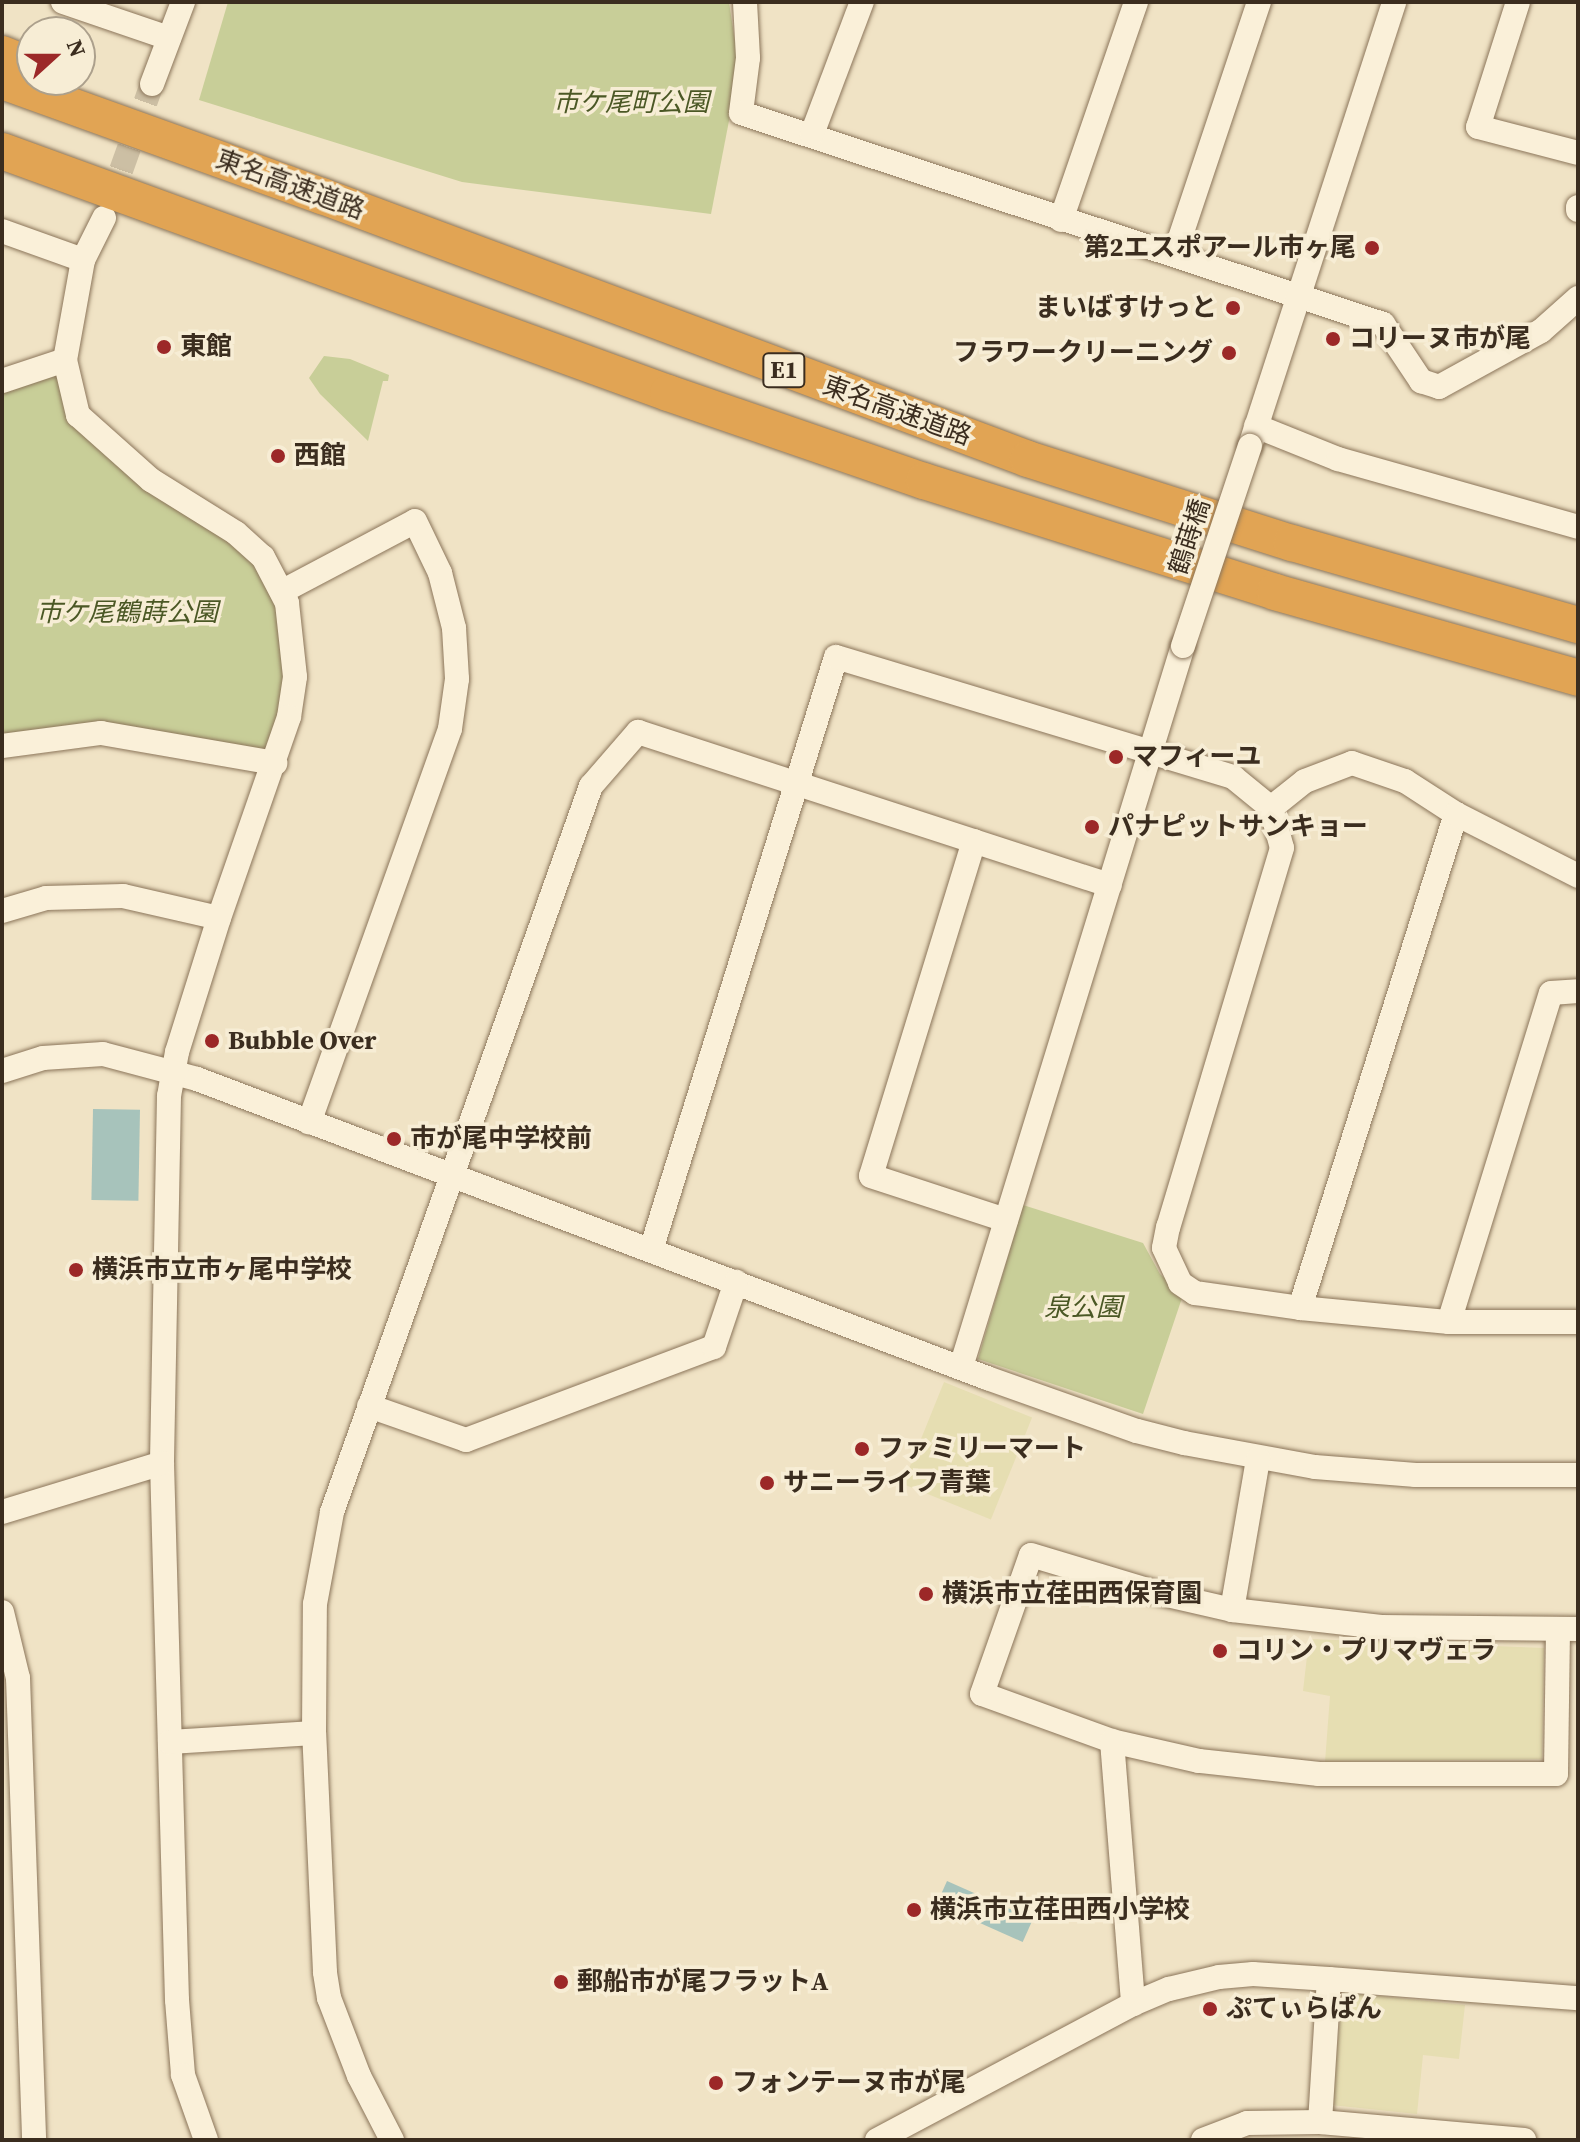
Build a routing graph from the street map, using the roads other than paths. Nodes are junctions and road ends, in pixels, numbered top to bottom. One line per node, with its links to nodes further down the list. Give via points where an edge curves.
1 (63, 2): 9 (street)
2 (183, 2): 9 (street)
3 (745, 2): 13 (street, via 748,58 741,113)
4 (862, 2): 13 (street)
5 (1136, 2): 18 (street)
6 (1259, 2): 20 (street)
7 (1394, 2): 22 (street, 鶴蒔橋)
8 (1518, 2): 15 (street, via 1478,127)
9 (169, 38): 11 (street)
10 (2, 81): 16 (highway, 東名高速道路 / E1)
11 (152, 84)
12 (96, 94): 16 (highway)
13 (812, 134): 18 (street)
14 (2, 151): 30 (highway, E1, via 924,481 1275,592)
15 (1578, 153)
16 (322, 196): 29 (highway, 東名高速道路 / E1, via 1028,459 1292,543)
17 (104, 218): 21 (street)
18 (1061, 220): 20 (street)
19 (2, 231): 21 (street)
20 (1175, 253): 22 (street)
21 (83, 260): 24 (street)
22 (1297, 297): 23 (street, via 1383,324 1421,381 1439,387 1541,331); 26 (street, 鶴蒔橋)
23 (1578, 298)
24 (65, 360): 25 (street); 28 (street, via 78,415 151,480 245,541 263,557)
25 (2, 381)
26 (1253, 436): 27 (street); 32 (street, 鶴蒔橋, bridge)
27 (1578, 527)
28 (283, 591): 33 (street, via 295,677); 45 (street, via 415,521 440,573 454,628 456,666 450,729)
29 (1578, 625)
30 (1578, 678)
31 (4, 739): 33 (street, via 101,733)
32 (1151, 751): 34 (street, via 836,657); 35 (street, via 1233,777); 39 (street, 鶴蒔橋)
33 (275, 763): 41 (street)
34 (796, 784): 37 (street); 46 (street, via 638,732 591,786); 48 (street)
35 (1271, 808): 36 (street, via 1305,781 1352,763 1405,781); 50 (street, via 1282,848 1164,1248 1180,1283 1195,1293)
36 (1456, 814): 38 (street); 50 (street)
37 (974, 841): 39 (street); 47 (street, via 871,1176)
38 (1578, 876)
39 (1110, 885): 47 (street, 鶴蒔橋)
40 (2, 911): 41 (street, via 46,898 123,896)
41 (219, 918): 44 (street)
42 (1578, 991): 51 (street, via 1551,993)
43 (2, 1071): 44 (street, via 43,1058 103,1054)
44 (173, 1073): 45 (street); 56 (street)
45 (309, 1122): 46 (street)
46 (452, 1176): 48 (street); 54 (street)
47 (1006, 1220): 53 (street, 鶴蒔橋)
48 (651, 1250): 49 (street)
49 (736, 1282): 53 (street); 54 (street, via 714,1347 466,1440)
50 (1300, 1308): 51 (street)
51 (1449, 1322): 52 (street)
52 (1578, 1322)
53 (961, 1367): 55 (street, via 1137,1431)
54 (369, 1406): 62 (street, via 332,1512 315,1604)
55 (1258, 1459): 57 (street, via 1416,1475); 59 (street)
56 (162, 1463): 58 (street); 64 (street)
57 (1578, 1475)
58 (2, 1512)
59 (1232, 1610): 61 (street, via 1381,1627); 63 (street, via 1031,1555 982,1694)
60 (2, 1612): 69 (street, via 18,1678)
61 (1568, 1629): 63 (street, via 1556,1774 1319,1774 1199,1761)
62 (314, 1733): 64 (street); 71 (street, via 329,1998 359,2076)
63 (1112, 1741): 67 (street)
64 (170, 1742): 70 (street, via 183,2075)
65 (1329, 1979): 66 (street); 67 (street, via 1219,1977); 68 (street)
66 (1578, 1998)
67 (1133, 2004): 72 (street)
68 (1320, 2122): 73 (street, via 1247,2123); 74 (street)
69 (34, 2140)
70 (206, 2140)
71 (392, 2140)
72 (877, 2140)
73 (1203, 2140)
74 (1524, 2140)

